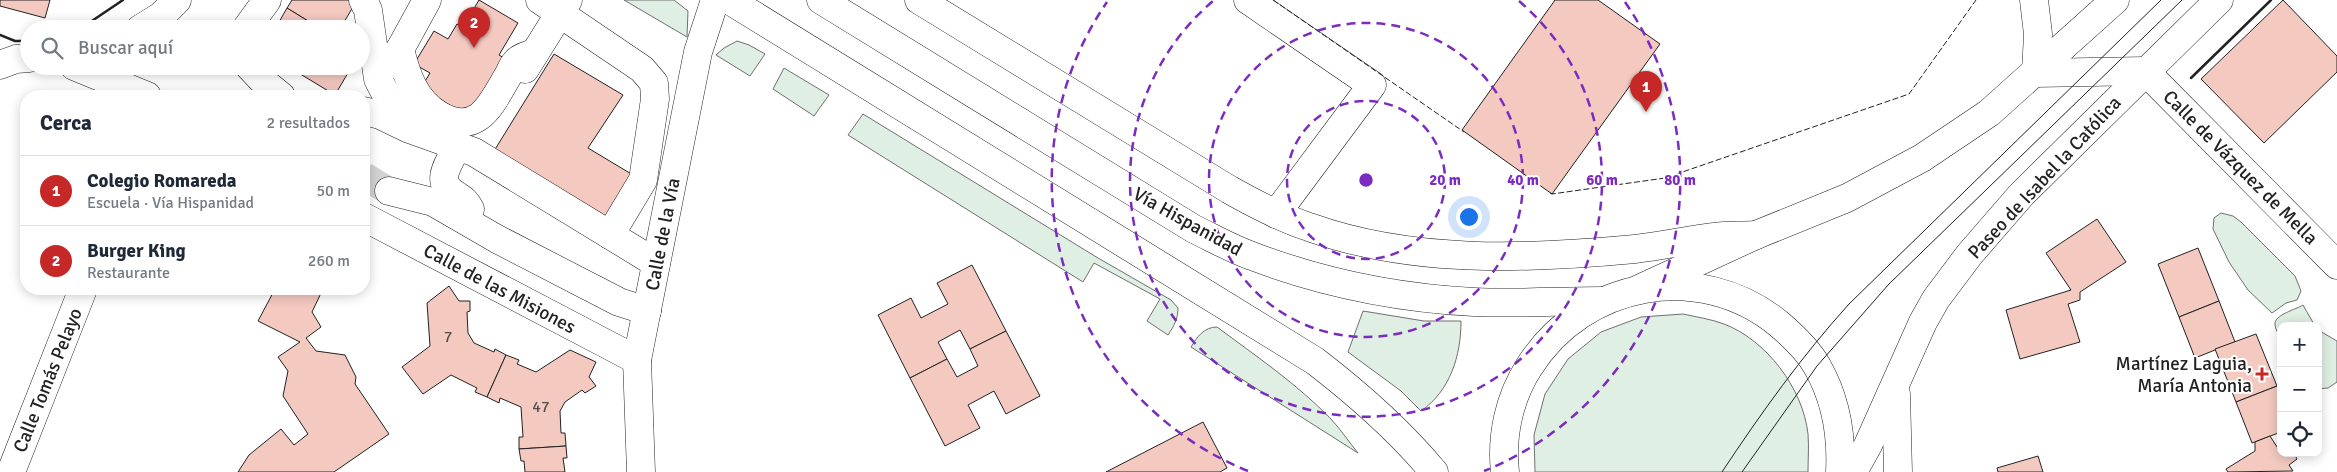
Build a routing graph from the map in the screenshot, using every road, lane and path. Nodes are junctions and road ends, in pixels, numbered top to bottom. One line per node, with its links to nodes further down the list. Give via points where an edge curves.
1 (177, 0): 14 (main road)
2 (267, 0): 15 (main road)
3 (363, 0): 16 (main road)
4 (427, 0): 17 (main road)
5 (716, 0): 35 (main road, Calle de la Vía, via 698,52)
6 (729, 0): 52 (main road, via 1314,361 1400,433)
7 (820, 0): 45 (main road, Vía Hispanidad, via 1194,229 1251,256 1314,278 1431,298 1474,302)
8 (919, 0): 32 (main road, via 1230,190)
9 (1248, 0): 32 (main road, via 1372,85)
10 (2034, 0): 23 (main road, via 2038,34)
11 (2115, 0): 23 (main road)
12 (2219, 0): 22 (main road, Paseo de Isabel la Católica)
13 (556, 4): 18 (main road); 31 (main road, via 642,69 654,82 655,99 642,180)
14 (155, 20)
15 (253, 20)
16 (368, 20)
17 (400, 48): 18 (main road, via 418,97 428,109 458,122 470,122 485,113 517,60); 28 (main road, via 388,71)
18 (534, 53): 30 (main road)
19 (20, 58): 21 (main road)
20 (370, 63): 28 (main road)
21 (0, 65)
22 (2145, 71): 23 (main road, Paseo de Isabel la Católica); 40 (main road, Calle de Vázquez de Mella); 48 (main road, Paseo de Isabel la Católica, via 2022,195 1969,255 1936,299)
23 (2036, 73): 37 (main road, via 1989,114 1922,158 1847,198)
24 (96, 75): 26 (main road)
25 (258, 75): 27 (main road)
26 (132, 90)
27 (274, 90)
28 (371, 90): 30 (main road)
29 (370, 112): 30 (main road)
30 (450, 143): 34 (main road, via 444,185 466,202); 34 (main road, via 402,194 433,202); 36 (main road)
31 (628, 206): 35 (main road, via 644,221); 36 (main road)
32 (1276, 214): 38 (main road, via 1373,245 1434,253 1524,255)
33 (370, 220): 47 (main road, Calle de las Misiones)
34 (477, 227): 46 (main road, via 619,302)
35 (663, 229): 39 (main road, Calle de la Vía)
36 (610, 235): 39 (main road)
37 (1756, 235): 38 (main road, via 1716,236); 41 (main road)
38 (1637, 249): 41 (main road)
39 (656, 264): 46 (main road, Calle de la Vía)
40 (2337, 265)
41 (1677, 271): 42 (main road); 43 (main road)
42 (1639, 289): 43 (main road, via 1679,286); 45 (main road)
43 (1718, 292): 53 (main road, via 1744,301 1768,315 1789,332 1817,366 1838,421)
44 (81, 295): 50 (main road, Calle Tomás Pelayo)
45 (1603, 300): 49 (main road, via 1556,332 1522,377 1505,431)
46 (647, 311): 47 (main road, Calle de la Vía)
47 (637, 360): 51 (main road, Calle de la Vía)
48 (1896, 384): 54 (main road, Paseo de Isabel la Católica); 55 (main road)
49 (1503, 468)
50 (11, 472)
51 (641, 472)
52 (1434, 472)
53 (1840, 472)
54 (1853, 472)
55 (1898, 472)

